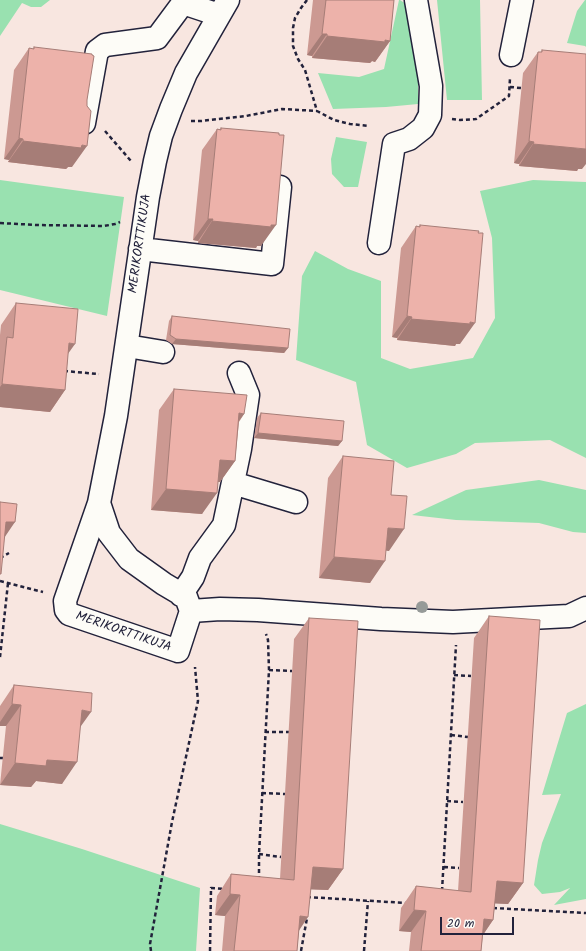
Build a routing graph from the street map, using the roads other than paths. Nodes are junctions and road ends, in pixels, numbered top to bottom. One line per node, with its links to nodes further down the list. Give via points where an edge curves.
1 (416, 0): 8 (street, via 431,86 430,115 423,128 409,139 394,144)
2 (522, 0): 5 (street)
3 (180, 1): 4 (street); 6 (street, via 157,38 105,45 96,51)
4 (223, 7): 9 (street, MERIKORTTIKUJA, via 186,73 161,136 154,161)
5 (511, 55)
6 (85, 117)
7 (280, 187): 9 (street, via 272,264)
8 (379, 243)
9 (140, 249): 10 (street, MERIKORTTIKUJA)
10 (126, 346): 11 (street); 15 (street, MERIKORTTIKUJA, via 116,416)
11 (164, 352)
12 (239, 373): 13 (street, via 248,395)
13 (233, 483): 14 (street); 16 (street, via 224,525 200,558)
14 (296, 502)
15 (99, 503): 16 (street, MERIKORTTIKUJA, via 109,533 129,558); 16 (street, MERIKORTTIKUJA, via 65,601 69,614 178,651)
16 (186, 603): 17 (street, via 220,609 454,622 569,616)
17 (586, 608)

